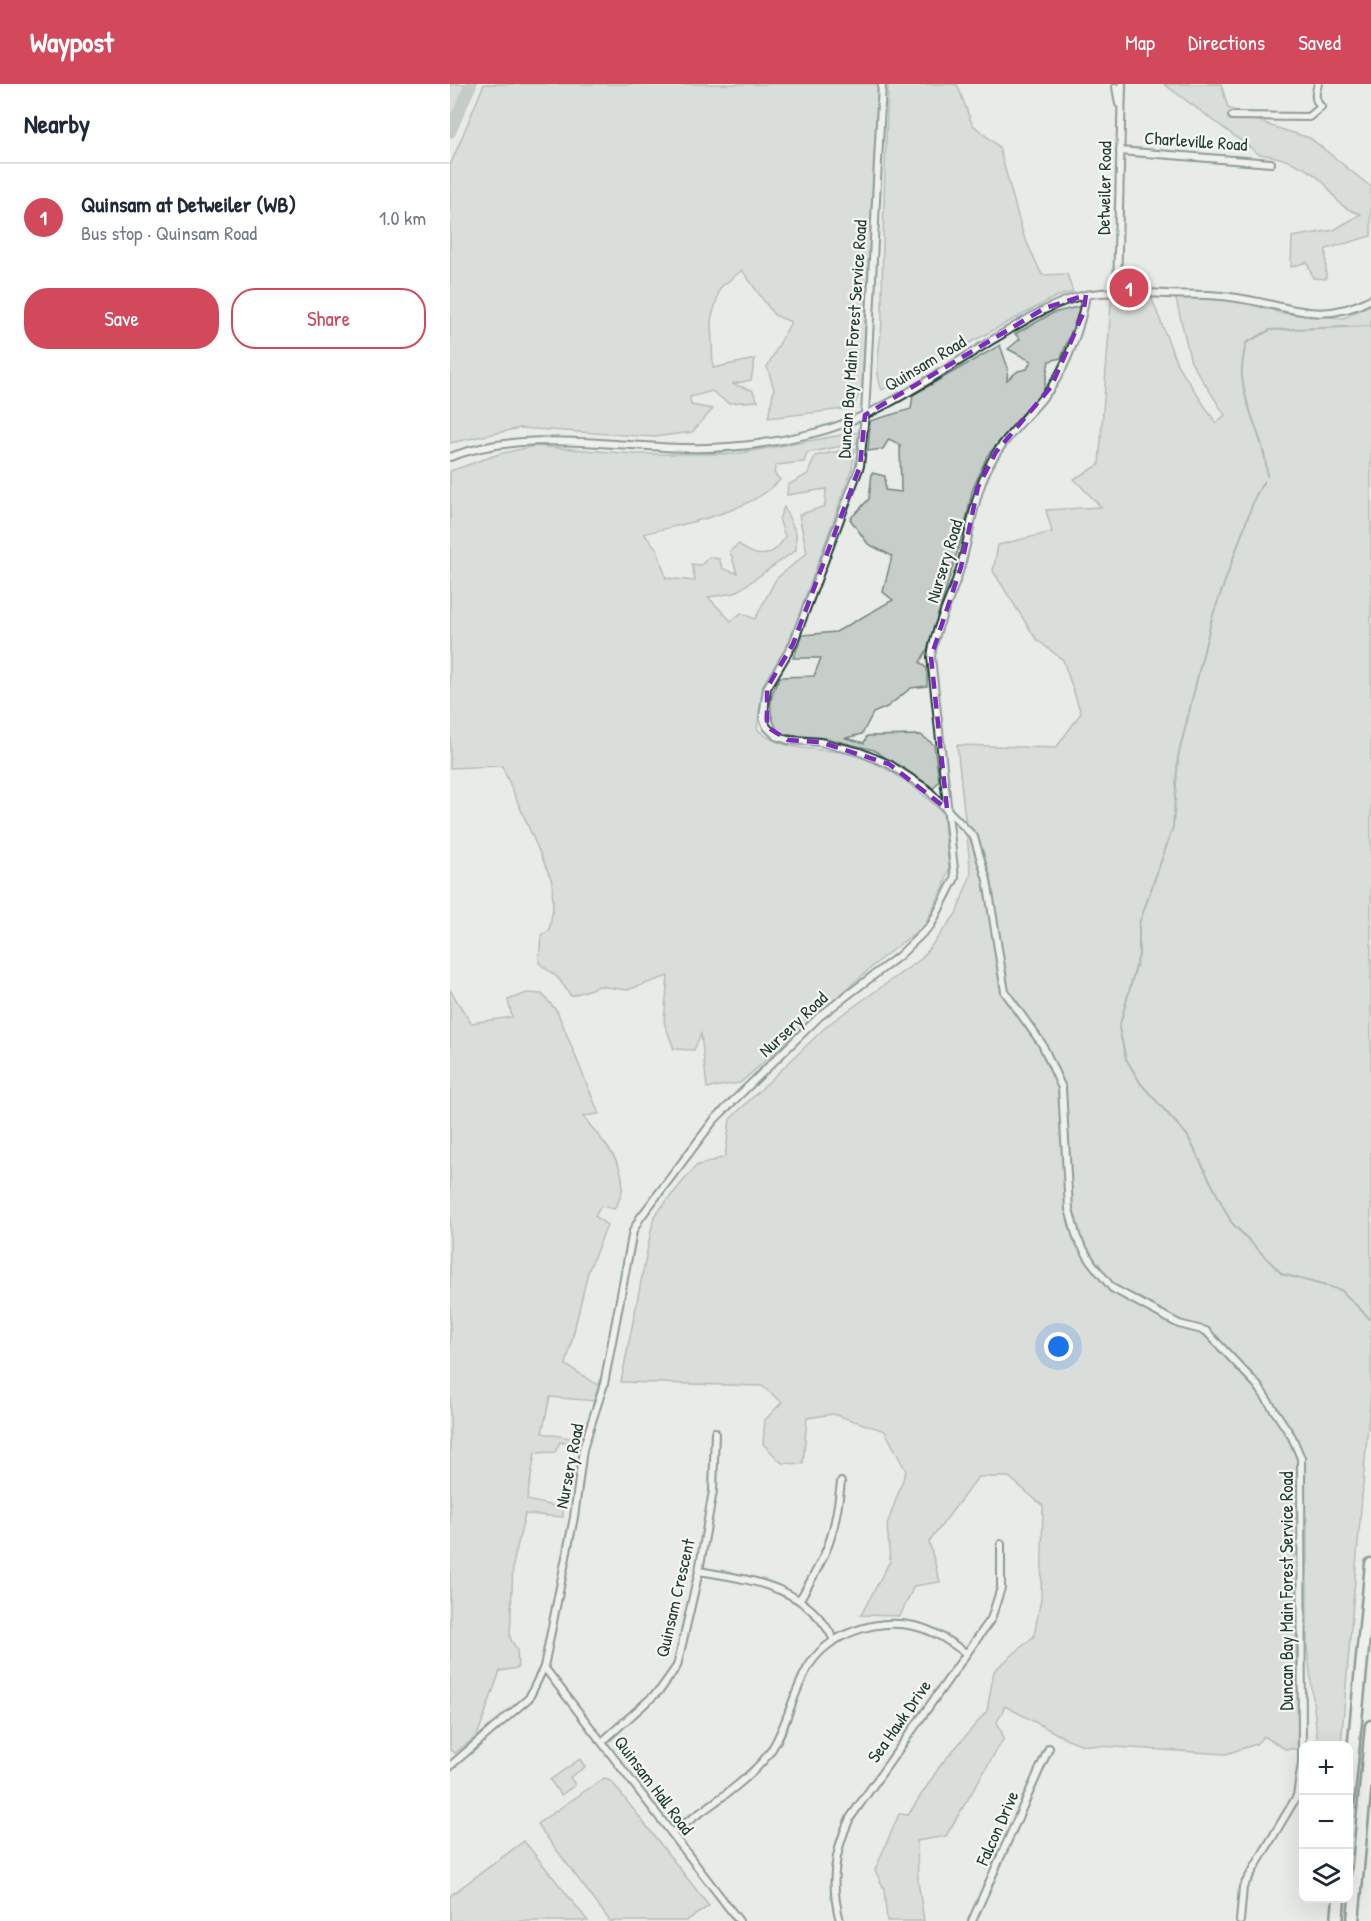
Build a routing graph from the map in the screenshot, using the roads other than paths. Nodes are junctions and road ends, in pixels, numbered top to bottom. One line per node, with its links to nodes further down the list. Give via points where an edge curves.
1 (882, 84): 10 (street, Duncan Bay Main Forest Service Road)
2 (1318, 84): 4 (street, via 1315,94 1322,107 1309,117)
3 (1119, 86): 5 (street, Detweiler Road)
4 (1232, 116)
5 (1120, 151): 6 (street, Charleville Road); 7 (street, Detweiler Road)
6 (1271, 162)
7 (1117, 292): 8 (street, Quinsam Road); 9 (street, Quinsam Road, via 1231,297 1318,313 1351,310)
8 (1086, 295): 10 (street, Quinsam Road, via 1045,308); 12 (street, Nursery Road, via 1083,314 1051,387 996,452 978,487 961,567 933,641 931,657)
9 (1371, 299)
10 (865, 415): 11 (street, Quinsam Road, via 810,434 723,447 528,440 499,443); 12 (street, Duncan Bay Main Forest Service Road, via 860,466 794,644 767,688 764,718 776,736 820,742 889,764 927,789)
11 (450, 457)
12 (947, 809): 21 (street, Nursery Road, via 955,878 931,925 899,956 820,1016 714,1120 633,1231 604,1384 583,1449 574,1517); 32 (street, Duncan Bay Main Forest Service Road, via 974,837 977,846 987,880 1005,992 1042,1044 1062,1088 1069,1209 1077,1238 1112,1288 1179,1324 1206,1331 1258,1386 1292,1437 1300,1458 1302,1763 1297,1796 1243,1887)
13 (715, 1432): 17 (street, Quinsam Crescent, via 712,1491)
14 (841, 1482): 18 (street, via 836,1525 825,1557)
15 (1000, 1544): 20 (street, Sea Hawk Drive, via 1001,1588 997,1604)
16 (1371, 1564): 26 (highway)
17 (699, 1571): 18 (street, via 758,1581); 23 (street, Quinsam Crescent, via 677,1666 660,1690)
18 (800, 1599): 19 (street, via 819,1617)
19 (834, 1640): 20 (street, via 857,1630 906,1625 941,1636); 27 (street, via 808,1666 770,1752 751,1773)
20 (966, 1653): 30 (street, Sea Hawk Drive, via 850,1818 834,1871)
21 (544, 1667): 23 (street, Quinsam Hall Road); 25 (street, Nursery Road, via 529,1698)
22 (1371, 1726): 34 (highway)
23 (603, 1741): 27 (street, Quinsam Hall Road)
24 (1049, 1748): 31 (street, Falcon Drive)
25 (450, 1766)
26 (1349, 1795)
27 (672, 1833): 29 (street, Quinsam Hall Road)
28 (1339, 1903): 33 (highway)
29 (740, 1921)
30 (840, 1921)
31 (972, 1921)
32 (1240, 1921)
33 (1337, 1921)
34 (1353, 1921)

